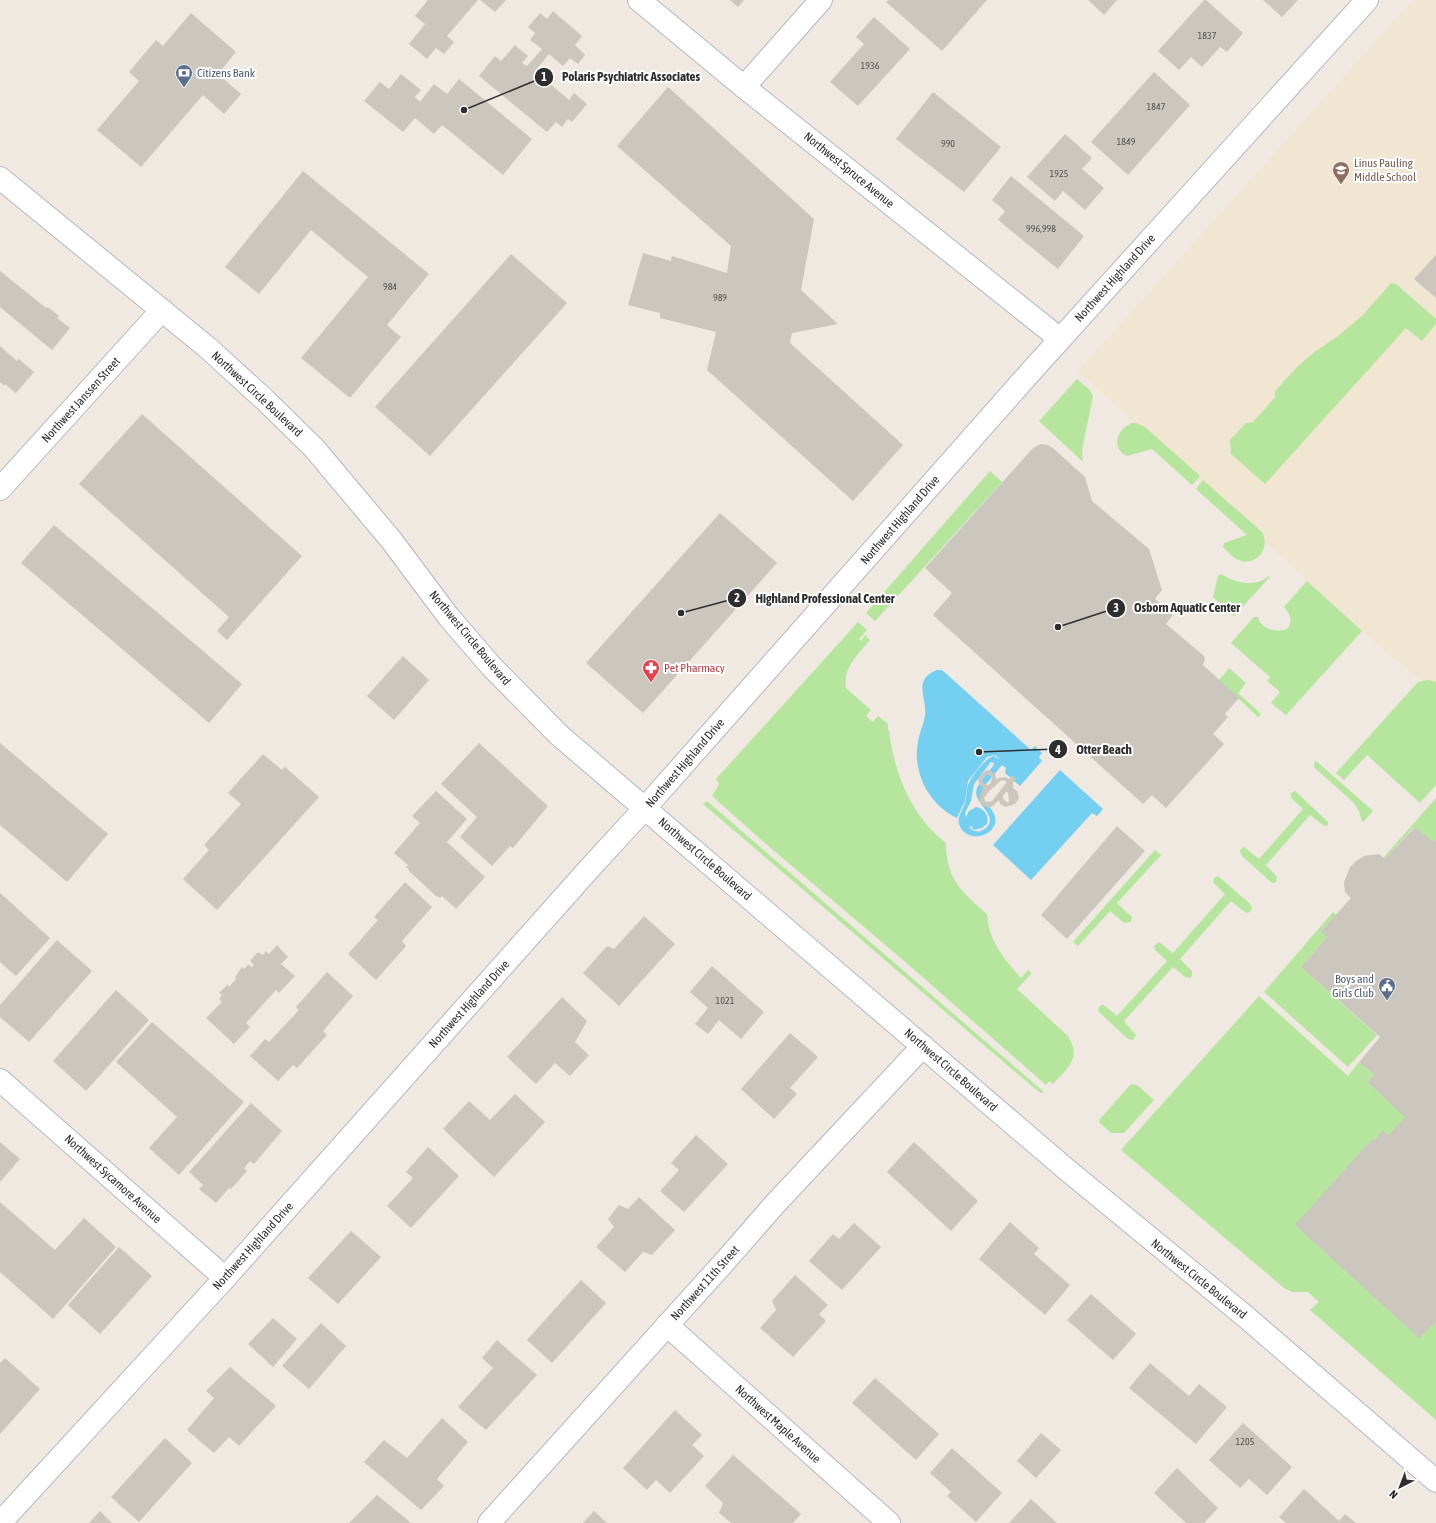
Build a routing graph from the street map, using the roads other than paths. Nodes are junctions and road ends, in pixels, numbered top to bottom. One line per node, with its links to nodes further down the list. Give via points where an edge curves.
1 (639, 0): 4 (street, Northwest Spruce Avenue)
2 (821, 0): 4 (street)
3 (1367, 0): 7 (street, Northwest Highland Drive)
4 (744, 87): 7 (street, Northwest Spruce Avenue)
5 (0, 178): 6 (street, Northwest Circle Boulevard)
6 (162, 310): 8 (street, Northwest Janssen Street); 9 (street, Northwest Circle Boulevard, via 208,348 314,448 491,666 559,735)
7 (1060, 339): 9 (street, Northwest Highland Drive)
8 (0, 489)
9 (645, 808): 10 (street, Northwest Circle Boulevard); 12 (street, Northwest Highland Drive)
10 (923, 1046): 13 (street, Northwest 11th Street, via 775,1204); 14 (street, Northwest Circle Boulevard, via 1078,1179 1246,1317)
11 (0, 1080): 12 (street, Northwest Sycamore Avenue)
12 (225, 1278): 15 (street, Northwest Highland Drive)
13 (667, 1325): 16 (street, Northwest 11th Street); 17 (street, Northwest Maple Avenue)
14 (1436, 1481)
15 (0, 1523)
16 (489, 1523)
17 (889, 1523)

